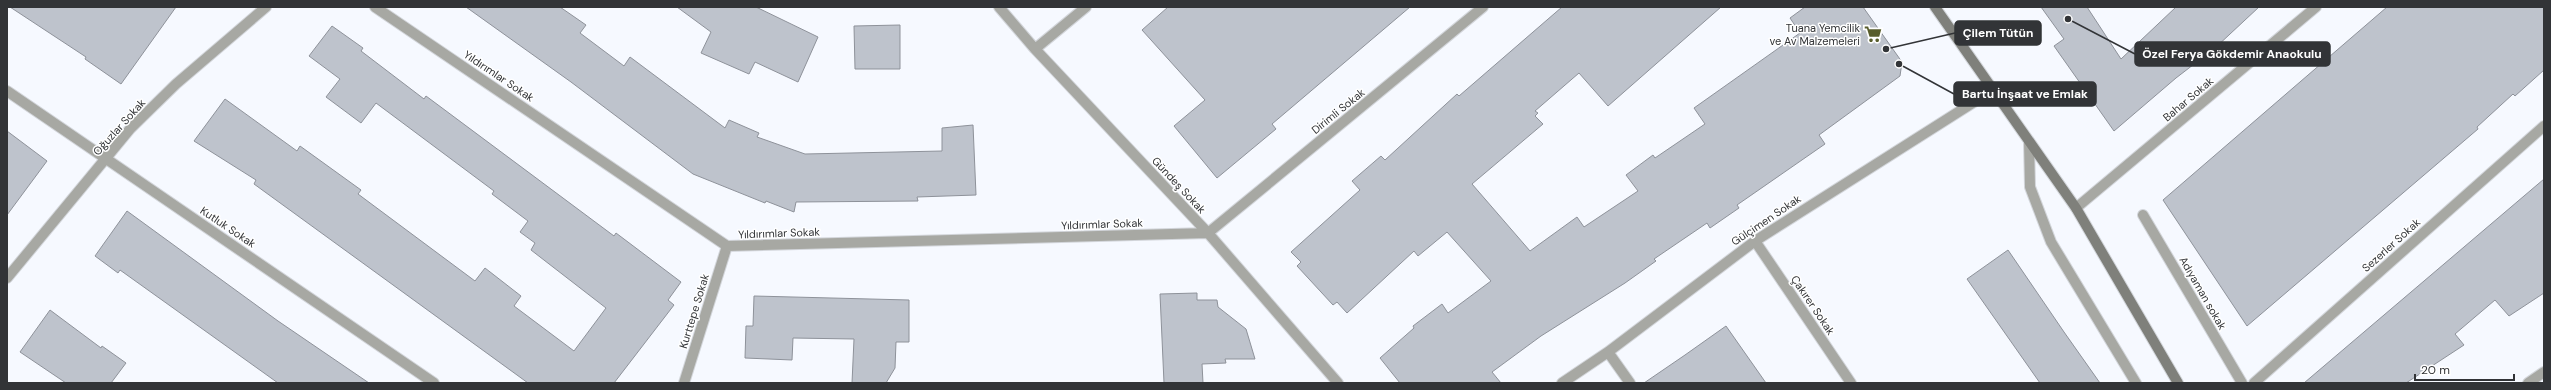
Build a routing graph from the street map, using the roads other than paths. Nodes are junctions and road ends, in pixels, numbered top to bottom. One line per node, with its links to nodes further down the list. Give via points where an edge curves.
1 (266, 7): 13 (street, Oğuzlar Sokak, via 176,84 130,129)
2 (375, 7): 18 (street, Yıldırımlar Sokak)
3 (999, 7): 8 (street, Gündeş Sokak)
4 (1086, 7): 8 (street)
5 (1483, 7): 16 (street, Dirimli Sokak)
6 (2316, 7): 14 (street, Bahar Sokak)
7 (1939, 8): 9 (main road)
8 (1035, 49): 16 (street, Gündeş Sokak)
9 (1993, 90): 12 (main road); 17 (street, Gülçimen Sokak)
10 (7, 91): 13 (street, Kutluk Sokak)
11 (2544, 126): 31 (street, Sezerler Sokak)
12 (2029, 142): 14 (main road); 28 (street, via 2030,187 2051,242)
13 (106, 158): 19 (street, Oğuzlar Sokak); 22 (street, Kutluk Sokak)
14 (2076, 208): 29 (main road)
15 (2143, 215): 30 (street, Adıyaman sokak)
16 (1208, 233): 18 (street, Yıldırımlar Sokak); 24 (street, Gündeş Sokak)
17 (1755, 241): 20 (street, Gülçimen Sokak); 27 (street, Çakırer Sokak)
18 (727, 246): 23 (street, Kurttepe Sokak)
19 (7, 278)
20 (1608, 352): 25 (street, Gülçimen Sokak); 26 (street)
21 (2544, 372): 32 (street)
22 (434, 383)
23 (684, 383)
24 (1338, 383)
25 (1562, 383)
26 (1630, 383)
27 (1851, 383)
28 (2136, 383)
29 (2178, 383)
30 (2242, 383)
31 (2254, 383)
32 (2528, 383)

